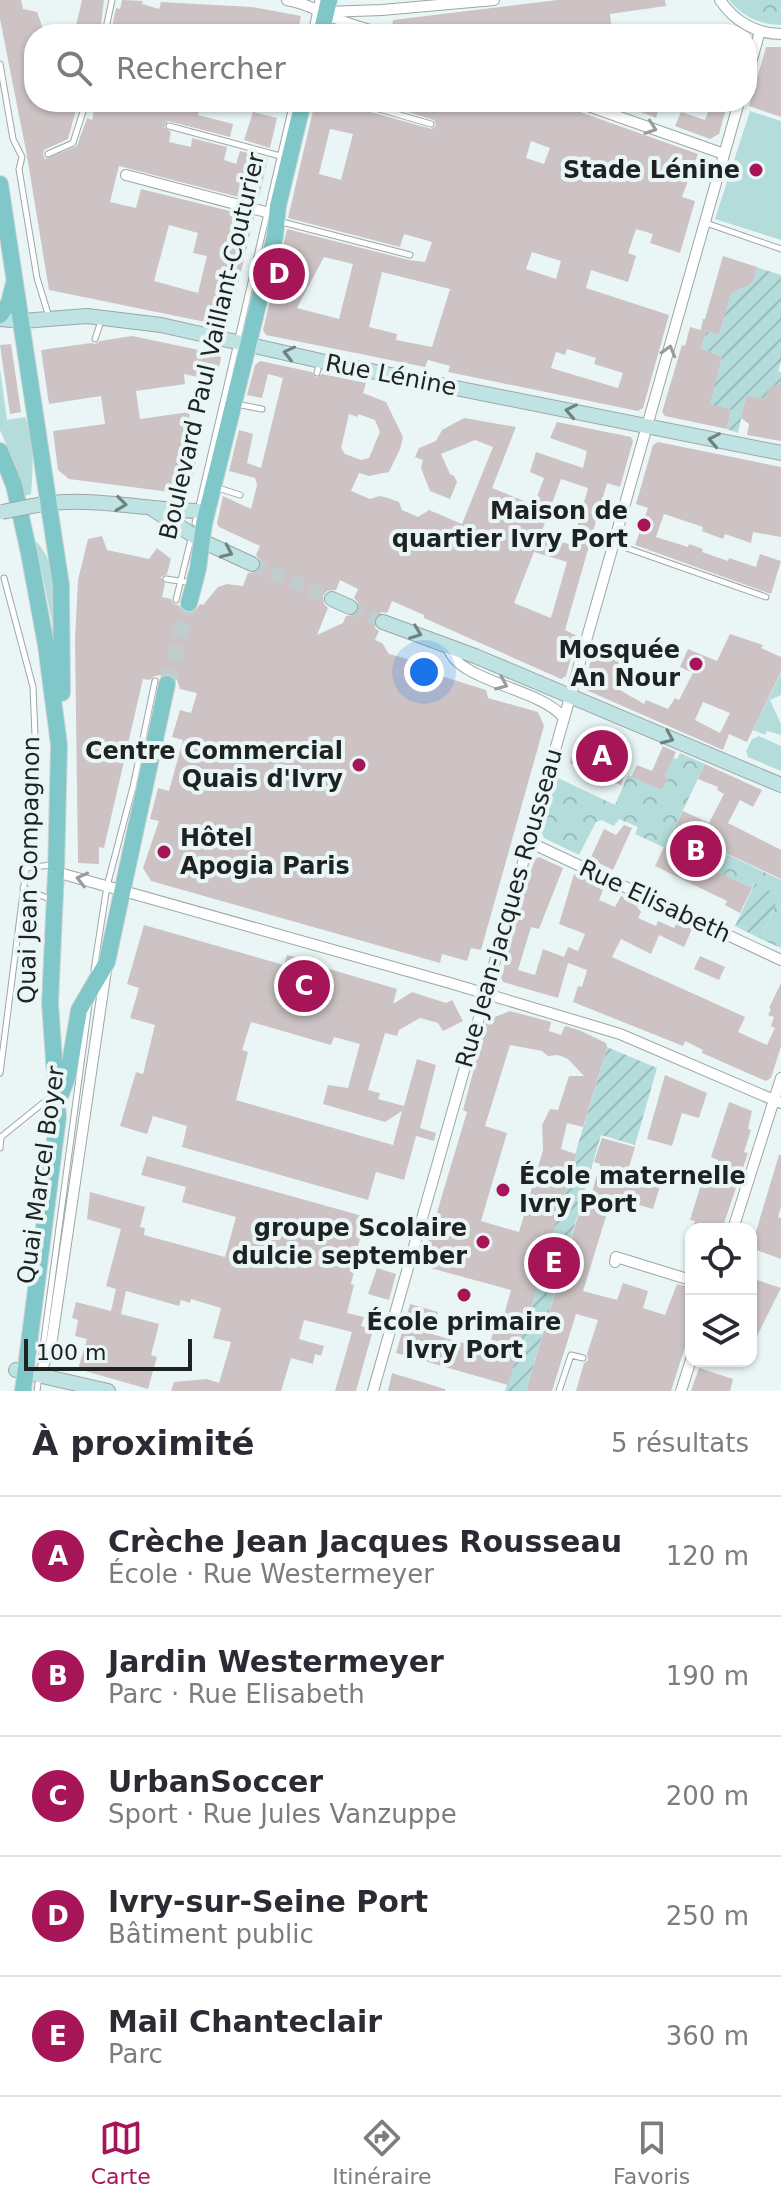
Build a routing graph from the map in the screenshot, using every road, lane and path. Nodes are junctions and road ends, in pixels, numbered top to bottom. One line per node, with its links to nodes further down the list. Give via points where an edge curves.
1 (112, 0): 8 (lane)
2 (287, 0): 6 (street)
3 (494, 0): 5 (street)
4 (720, 0): 12 (street)
5 (453, 2): 7 (street)
6 (322, 5): 7 (street); 9 (lane); 10 (street, via 333,18)
7 (382, 10): 11 (street)
8 (107, 24)
9 (315, 24)
10 (351, 24)
11 (382, 24)
12 (747, 24)
13 (757, 29): 14 (street)
14 (760, 31): 15 (street); 16 (street)
15 (781, 34)
16 (757, 42)
17 (0, 64): 37 (lane, via 13,139 24,157 19,169 37,278)
18 (83, 112): 25 (lane, via 73,143)
19 (296, 112): 27 (main road, Boulevard Paul Vaillant-Couturier)
20 (390, 112): 23 (lane)
21 (605, 112): 26 (street, one-way to 26)
22 (736, 112): 26 (street, Rue Jean-Jacques Rousseau)
23 (431, 124)
24 (169, 126): 27 (lane)
25 (48, 154)
26 (724, 154): 31 (street, Rue Jean-Jacques Rousseau)
27 (286, 158): 30 (main road, Boulevard Paul Vaillant-Couturier)
28 (126, 175): 30 (street)
29 (0, 184): 34 (main road)
30 (274, 216): 33 (lane); 40 (main road, Boulevard Paul Vaillant-Couturier)
31 (706, 223): 32 (lane); 43 (street, Rue Jean-Jacques Rousseau, one-way to 31)
32 (781, 249)
33 (410, 255)
34 (16, 278): 35 (main road); 38 (main road)
35 (0, 317): 38 (main road, Rue Lénine)
36 (103, 317): 37 (main road, Rue Lénine); 39 (lane); 40 (main road, Rue Lénine)
37 (50, 318): 38 (main road, Rue Lénine)
38 (22, 321): 48 (main road)
39 (95, 339)
40 (243, 343): 41 (main road, Boulevard Paul Vaillant-Couturier); 43 (main road, Rue Lénine, one-way to 40, via 319,367); 51 (lane, Boulevard Paul Vaillant-Couturier)
41 (235, 403): 42 (lane); 46 (main road, Boulevard Paul Vaillant-Couturier)
42 (262, 409)
43 (648, 426): 45 (main road, Rue Lénine, one-way to 43); 52 (street, Rue Jean-Jacques Rousseau)
44 (0, 451): 63 (main road, Quai Jean Compagnon, via 14,485)
45 (781, 453)
46 (214, 486): 47 (lane); 51 (main road, Boulevard Paul Vaillant-Couturier)
47 (240, 495)
48 (41, 504): 49 (main road, one-way to 49, via 93,500); 50 (main road, bridge); 63 (main road, via 66,604)
49 (150, 508): 51 (main road); 51 (main road)
50 (1, 513)
51 (199, 524): 53 (main road, one-way to 53); 56 (main road, Boulevard Paul Vaillant-Couturier)
52 (615, 544): 57 (lane); 65 (street, Rue Jean-Jacques Rousseau)
53 (252, 564)
54 (4, 578): 70 (lane, via 33,687 37,784)
55 (166, 579): 56 (lane)
56 (188, 583): 59 (main road, Boulevard Paul Vaillant-Couturier)
57 (766, 597)
58 (332, 599): 60 (main road)
59 (182, 602)
60 (350, 607)
61 (383, 622): 62 (main road, one-way to 62)
62 (448, 646): 65 (main road); 66 (street, one-way to 66, via 449,655 463,667 547,703)
63 (56, 666): 67 (main road, Quai Jean Compagnon); 67 (main road, via 63,729)
64 (161, 683): 73 (main road)
65 (571, 696): 66 (street, Rue Jean-Jacques Rousseau); 68 (main road, one-way to 68)
66 (563, 717): 69 (street, Rue Jean-Jacques Rousseau)
67 (59, 745): 71 (main road, Quai Jean Compagnon)
68 (781, 785)
69 (529, 842): 75 (street, Rue Elisabeth); 78 (street, Rue Jean-Jacques Rousseau)
70 (26, 868): 71 (lane); 72 (lane)
71 (56, 869): 73 (street, one-way to 71); 74 (main road, Quai Jean Compagnon)
72 (23, 888): 74 (lane); 80 (lane)
73 (115, 888): 76 (main road); 77 (lane); 78 (street)
74 (54, 901): 82 (main road, Quai Jean Compagnon, via 50,1003)
75 (781, 960)
76 (107, 962): 77 (main road); 79 (street)
77 (91, 987): 79 (lane); 82 (main road, via 79,1010 68,1075)
78 (484, 994): 83 (street, via 620,1034); 95 (street, Rue Jean-Jacques Rousseau)
79 (91, 1032): 90 (street, Quai Marcel Boyer, via 51,1346)
80 (0, 1073)
81 (781, 1078): 83 (street)
82 (57, 1098): 84 (lane, via 1,1137); 90 (main road, Quai Marcel Boyer, via 36,1284 25,1309)
83 (777, 1102): 85 (street)
84 (0, 1148)
85 (735, 1223)
86 (615, 1262): 87 (street, via 616,1257)
87 (684, 1278)
88 (583, 1358): 96 (lane, via 571,1355)
89 (689, 1367): 97 (street)
90 (27, 1372): 91 (main road, Quai Marcel Boyer); 92 (main road, Quai Marcel Boyer); 93 (lane, Quai Marcel Boyer); 94 (main road)
91 (14, 1391)
92 (23, 1391)
93 (37, 1391)
94 (108, 1391)
95 (373, 1391)
96 (559, 1391)
97 (681, 1391)

